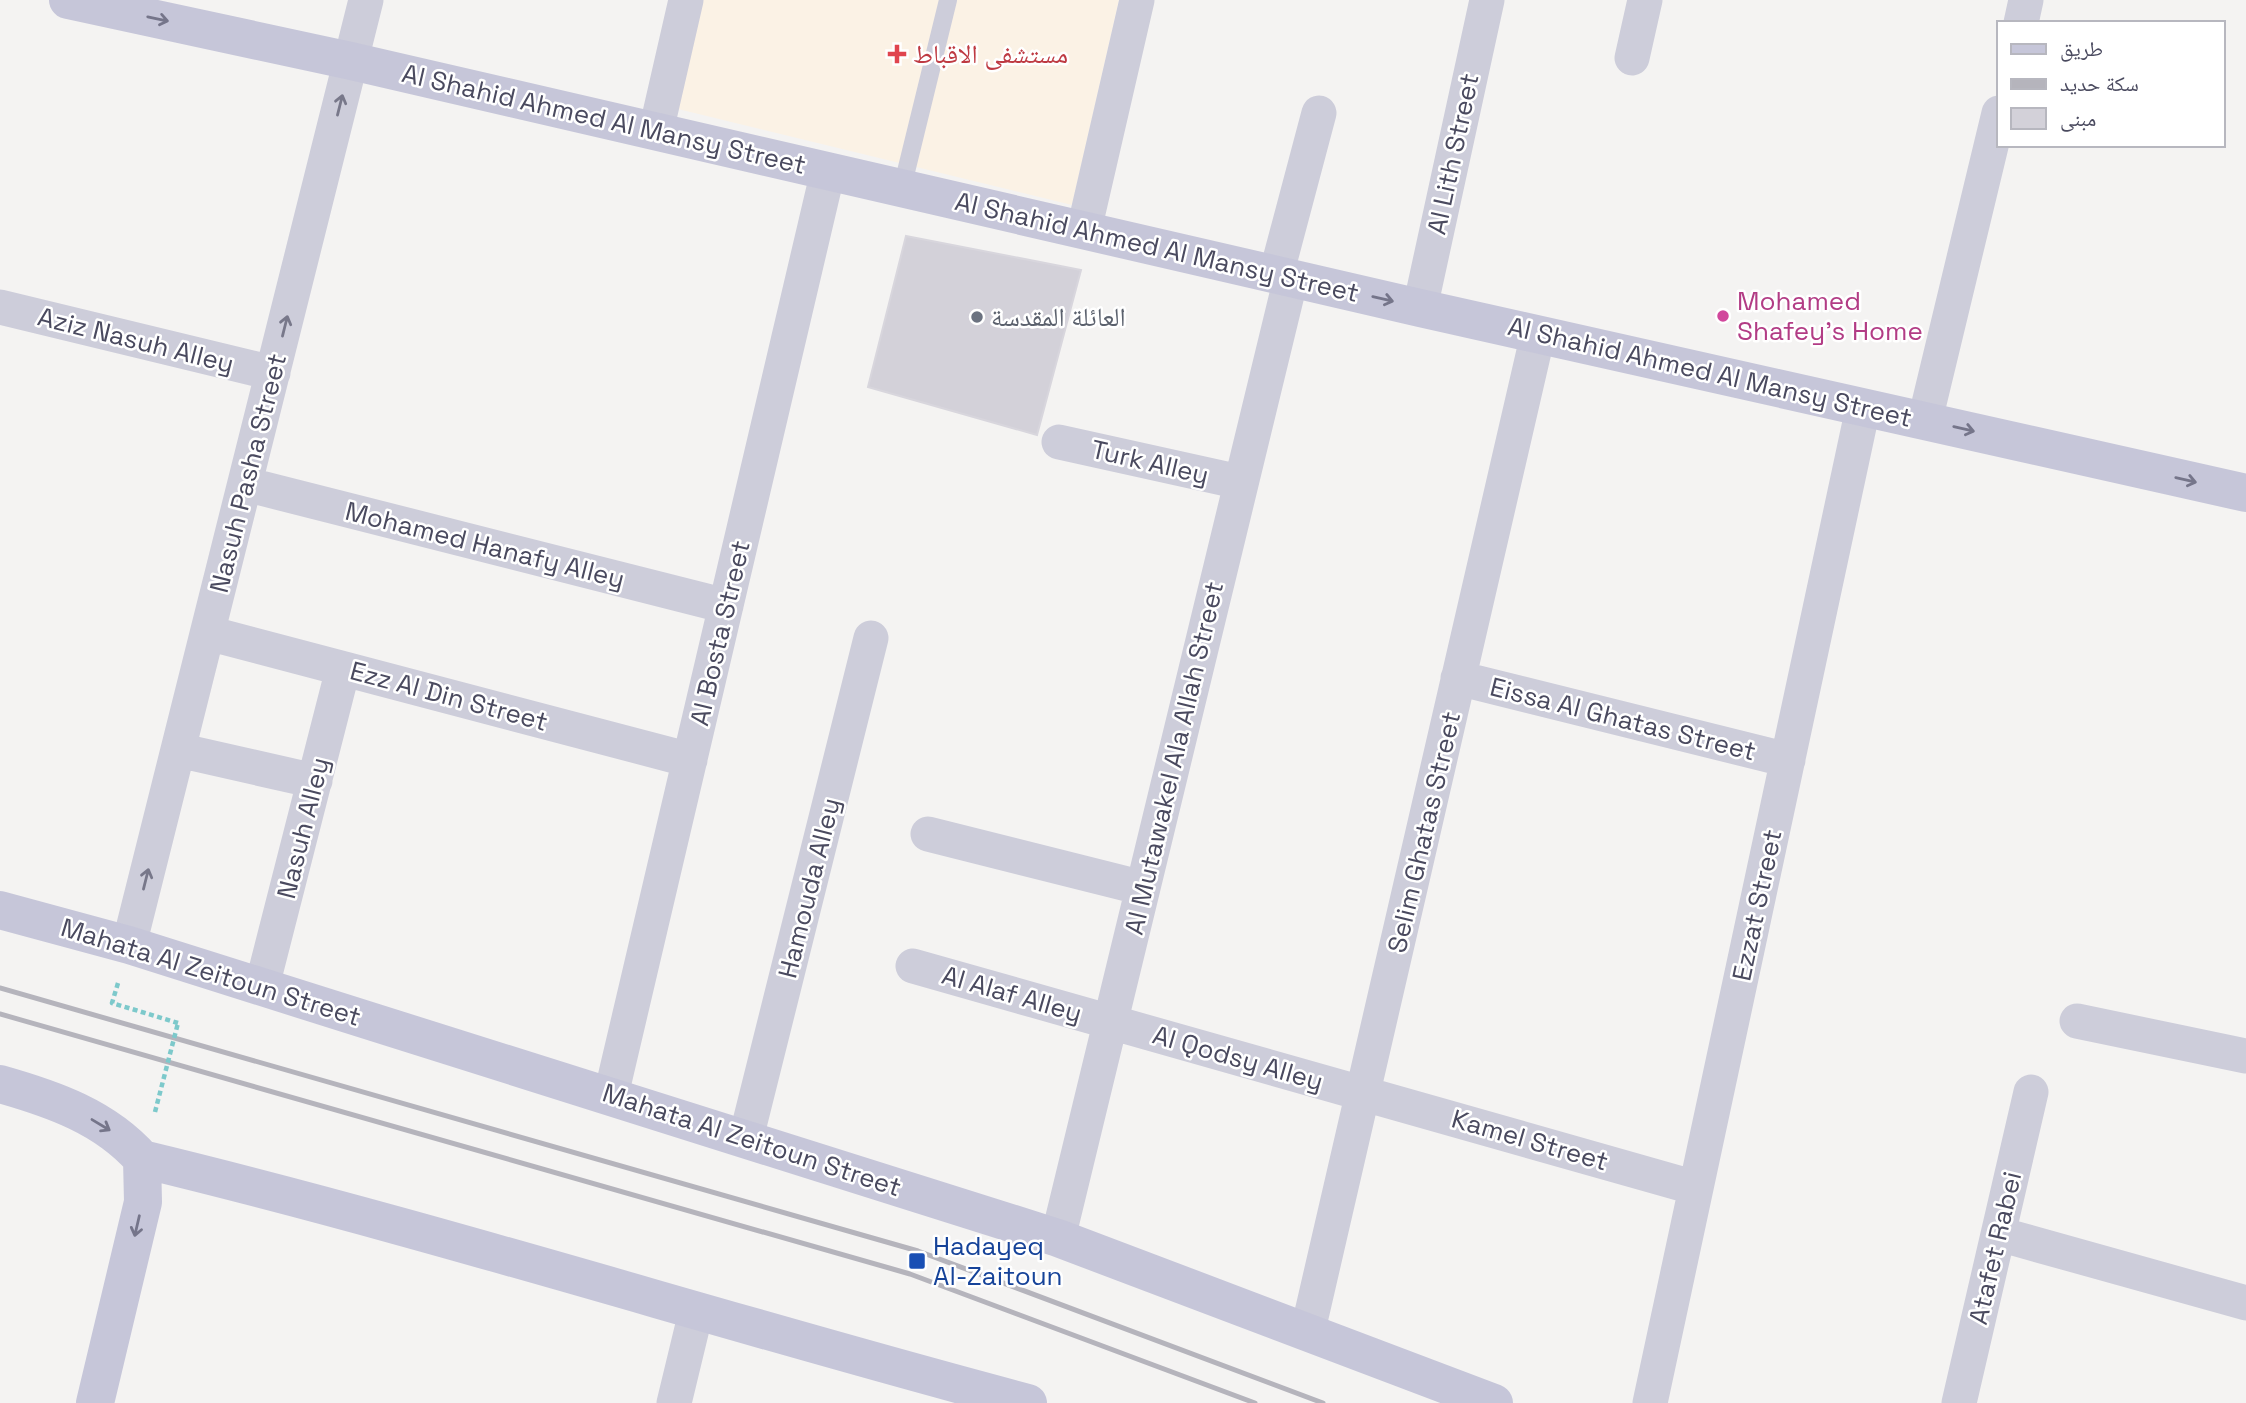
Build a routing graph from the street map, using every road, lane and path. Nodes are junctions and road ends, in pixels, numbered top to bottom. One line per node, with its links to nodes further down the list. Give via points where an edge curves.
1 (68, 0): 11 (street, Al Shahid Ahmed Al Mansy Street, one-way to 11)
2 (366, 0): 11 (street, Nasuh Pasha Street)
3 (686, 0): 14 (street)
4 (947, 0): 16 (lane)
5 (1137, 0): 17 (street)
6 (1487, 0): 20 (street, Al Lith Street)
7 (1645, 0): 10 (street)
8 (2026, 0): 9 (street)
9 (2021, 21)
10 (1632, 58)
11 (351, 61): 14 (street, Al Shahid Ahmed Al Mansy Street); 22 (street, Nasuh Pasha Street, one-way to 11)
12 (1319, 113): 18 (street, Al Mutawakel Ala Allah Street)
13 (1997, 121): 24 (street)
14 (656, 131): 15 (street, Al Shahid Ahmed Al Mansy Street)
15 (828, 171): 16 (street, Al Shahid Ahmed Al Mansy Street); 29 (street, Al Bosta Street)
16 (902, 188): 17 (street, Al Shahid Ahmed Al Mansy Street)
17 (1084, 230): 18 (street, Al Shahid Ahmed Al Mansy Street)
18 (1284, 276): 20 (street, Al Shahid Ahmed Al Mansy Street, one-way to 20); 26 (street, Al Mutawakel Ala Allah Street)
19 (0, 307): 22 (street, Aziz Nasuh Alley)
20 (1420, 308): 21 (street, Al Shahid Ahmed Al Mansy Street)
21 (1538, 334): 23 (street, Al Shahid Ahmed Al Mansy Street); 33 (street, Selim Ghatas Street)
22 (273, 373): 27 (street, Nasuh Pasha Street)
23 (1863, 408): 24 (street, Al Shahid Ahmed Al Mansy Street); 36 (street, Ezzat Street)
24 (1925, 420): 28 (street, Al Shahid Ahmed Al Mansy Street, one-way to 28)
25 (1059, 442): 26 (street, Turk Alley)
26 (1240, 482): 39 (street, Al Mutawakel Ala Allah Street)
27 (245, 484): 29 (street, Mohamed Hanafy Alley); 30 (street, Nasuh Pasha Street)
28 (2246, 494)
29 (726, 606): 35 (street, Al Bosta Street)
30 (208, 633): 32 (street, Ezz Al Din Street); 34 (street, Nasuh Pasha Street)
31 (871, 638): 53 (street, Hamouda Alley)
32 (343, 669): 35 (street, Ezz Al Din Street); 37 (street, Nasuh Alley)
33 (1458, 678): 36 (street, Eissa Al Ghatas Street); 50 (street, Selim Ghatas Street)
34 (178, 750): 37 (street); 41 (street, Nasuh Pasha Street, one-way to 34)
35 (690, 760): 51 (street, Al Bosta Street)
36 (1788, 760): 55 (street, Ezzat Street)
37 (315, 781): 43 (street, Nasuh Alley)
38 (928, 834): 39 (street)
39 (1143, 888): 46 (street, Al Mutawakel Ala Allah Street)
40 (0, 910): 41 (street, Mahata Al Zeitoun Street)
41 (129, 945): 43 (street, Mahata Al Zeitoun Street)
42 (912, 966): 46 (street, Al Alaf Alley)
43 (262, 986): 51 (street, Mahata Al Zeitoun Street)
44 (112, 1003): 52 (path, bridge, via 178,1023)
45 (2077, 1021): 47 (street)
46 (1111, 1022): 50 (street, Al Qodsy Alley); 57 (street, Al Mutawakel Ala Allah Street)
47 (2246, 1056)
48 (0, 1084): 54 (street, one-way to 54, via 53,1100 125,1140)
49 (2031, 1092): 56 (street, Atafet Rabei)
50 (1364, 1093): 55 (street, Kamel Street); 60 (street, Selim Ghatas Street)
51 (611, 1095): 53 (street, Mahata Al Zeitoun Street)
52 (155, 1112)
53 (746, 1138): 57 (street, Mahata Al Zeitoun Street)
54 (142, 1159): 59 (street, via 303,1198); 61 (street, one-way to 61, via 143,1202)
55 (1696, 1188): 65 (street, Ezzat Street)
56 (1999, 1234): 58 (street); 66 (street, Atafet Rabei)
57 (1058, 1238): 60 (street, Mahata Al Zeitoun Street)
58 (2246, 1303)
59 (696, 1312): 62 (street); 63 (street)
60 (1308, 1330): 64 (street, Mahata Al Zeitoun Street)
61 (95, 1403)
62 (674, 1403)
63 (1028, 1403)
64 (1494, 1403)
65 (1650, 1403)
66 (1959, 1403)

